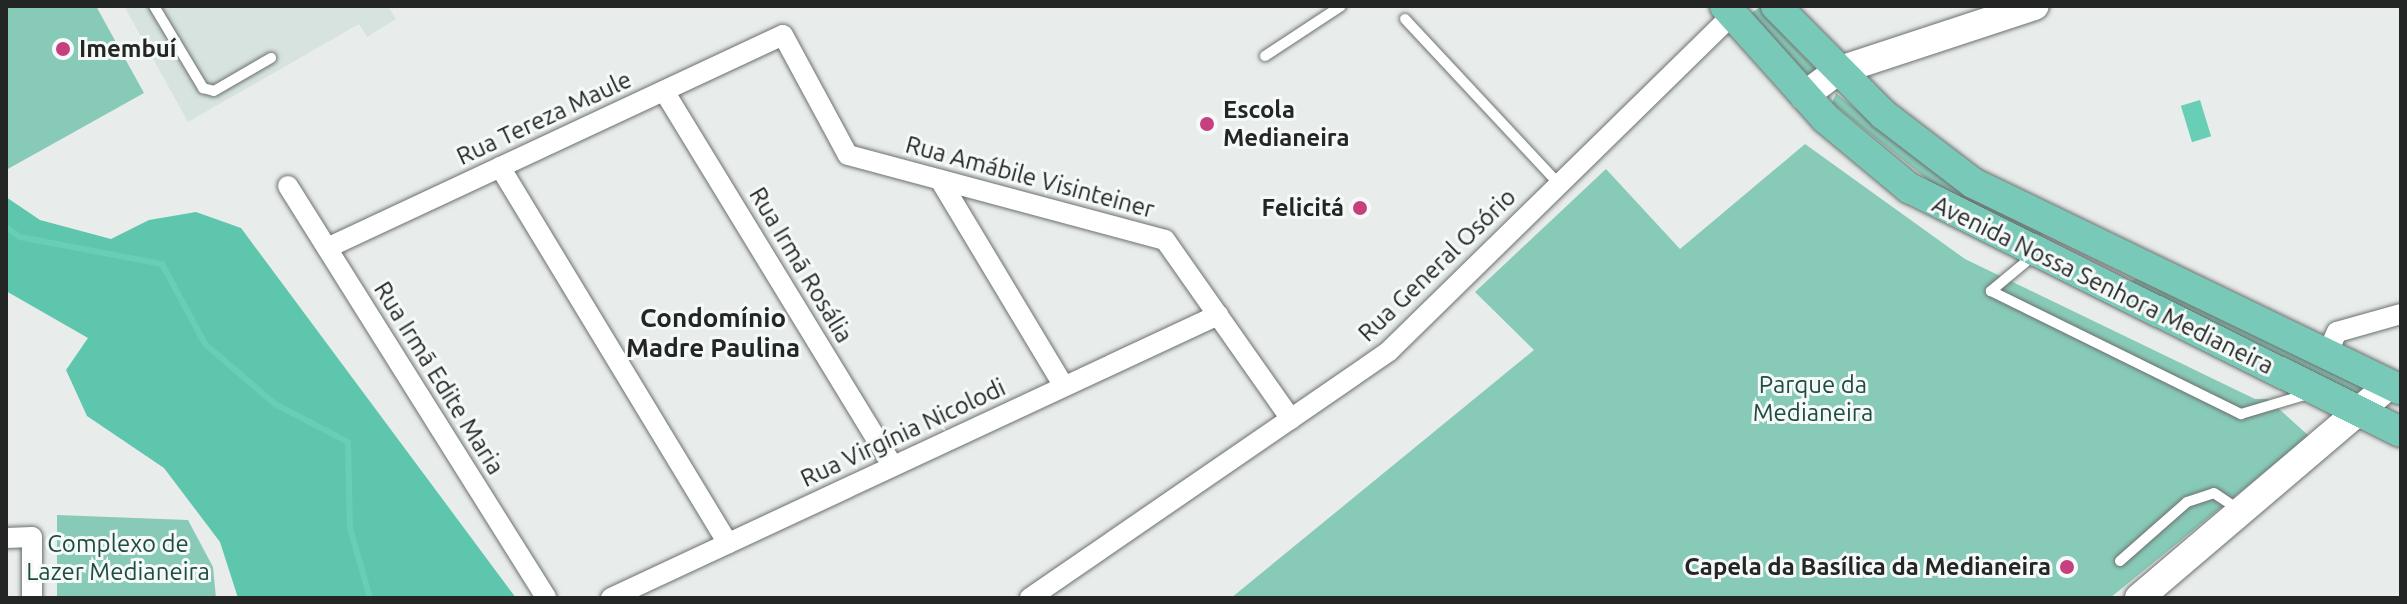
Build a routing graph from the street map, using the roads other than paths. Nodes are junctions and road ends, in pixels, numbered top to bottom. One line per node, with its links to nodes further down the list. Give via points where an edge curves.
1 (154, 6): 9 (lane, via 203,88 214,91)
2 (1341, 6): 8 (lane)
3 (1776, 6): 10 (main road, Avenida Nossa Senhora Medianeira)
4 (2035, 6): 10 (street)
5 (1733, 9): 12 (main road, Avenida Nossa Senhora Medianeira); 15 (street, Rua General Osório)
6 (1405, 19): 15 (lane)
7 (783, 35): 11 (street, Rua Tereza Maule); 14 (street, Rua Amábile Visinteiner, via 848,155)
8 (1265, 56)
9 (271, 58)
10 (1837, 71): 12 (street); 21 (main road, Avenida Nossa Senhora Medianeira, via 1973,183)
11 (664, 91): 13 (street, Rua Tereza Maule); 28 (street, Rua Irmã Rosália)
12 (1804, 96): 18 (main road, Avenida Nossa Senhora Medianeira, via 1909,188)
13 (500, 167): 17 (street, Rua Tereza Maule); 31 (street)
14 (940, 180): 20 (street, Rua Amábile Visinteiner, via 1165,240); 22 (street)
15 (1559, 184): 26 (street, Rua General Osório, via 1389,351)
16 (288, 186): 17 (street, Rua Irmã Edite Maria)
17 (327, 248): 35 (street, Rua Irmã Edite Maria)
18 (2034, 254): 24 (main road, Avenida Nossa Senhora Medianeira); 24 (lane, via 1991,291 2241,414)
19 (2401, 314): 21 (street, via 2337,332)
20 (1218, 315): 22 (street, Rua Virgínia Nicolodi); 26 (street, Rua Amábile Visinteiner)
21 (2327, 354): 23 (main road, Avenida Nossa Senhora Medianeira)
22 (1064, 386): 28 (street, Rua Virgínia Nicolodi)
23 (2395, 388): 25 (street)
24 (2318, 391): 25 (main road, Avenida Nossa Senhora Medianeira)
25 (2364, 413): 27 (main road, Avenida Nossa Senhora Medianeira); 29 (street)
26 (1291, 419): 37 (street, Rua General Osório)
27 (2401, 432)
28 (893, 466): 31 (street, Rua Virgínia Nicolodi)
29 (2242, 513): 32 (lane, via 2214,493 2187,502); 33 (street)
30 (6, 538): 34 (street, via 32,537)
31 (728, 543): 36 (street, Rua Virgínia Nicolodi)
32 (2120, 561)
33 (2140, 597)
34 (32, 598)
35 (546, 598)
36 (611, 598)
37 (1030, 598)

